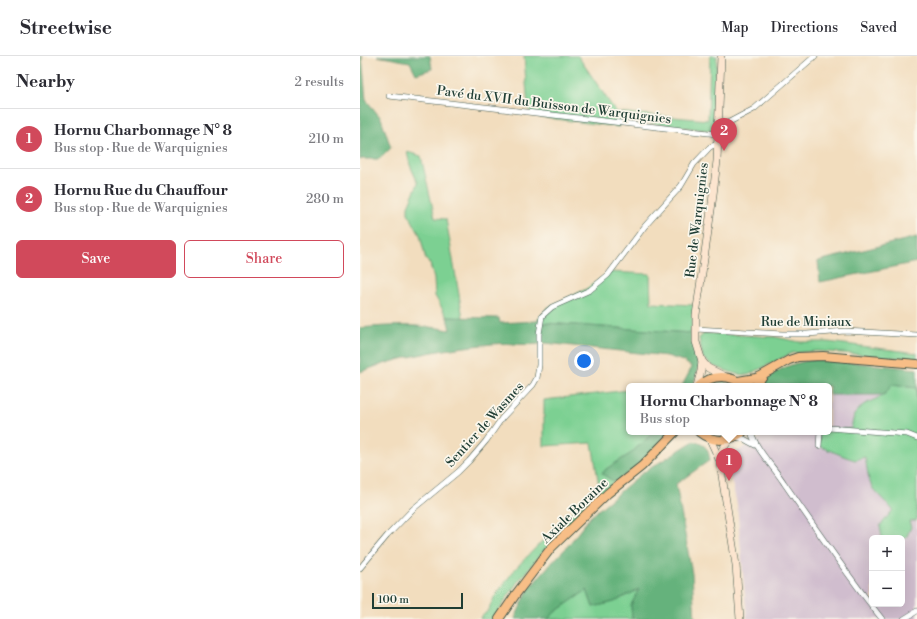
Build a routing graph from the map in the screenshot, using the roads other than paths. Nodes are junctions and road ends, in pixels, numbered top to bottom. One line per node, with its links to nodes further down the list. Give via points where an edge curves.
1 (722, 56): 4 (street, Rue de Warquignies)
2 (814, 56): 4 (street, via 754,109)
3 (389, 96): 4 (street, Pavé du XVII du Buisson de Warquignies)
4 (717, 131): 5 (street, Rue de Warquignies)
5 (717, 144): 6 (street, Rue de Warquignies); 28 (street, Sentier de Wasmes, via 710,147 694,164 681,186 645,226 608,275 590,290 552,308 542,316 539,365 533,385 502,418 469,461 405,517)
6 (696, 329): 7 (street, Rue de Miniaux, via 782,334 845,332); 8 (street, Rue de Warquignies, via 696,342)
7 (917, 335)
8 (702, 362): 11 (street); 12 (street, Rue de Warquignies)
9 (917, 364): 10 (main road, via 809,356 789,360)
10 (764, 374): 15 (main road); 16 (main road)
11 (724, 376): 13 (main road, via 713,377); 14 (main road)
12 (699, 383)
13 (701, 383)
14 (739, 383)
15 (744, 383)
16 (758, 383)
17 (832, 428): 23 (street, via 907,434)
18 (673, 435): 30 (main road, Axiale Boraine, via 551,548)
19 (704, 435): 24 (main road)
20 (752, 435): 26 (street)
21 (820, 435): 25 (street)
22 (736, 436): 24 (main road, via 720,441); 26 (street, via 752,442); 27 (street, via 722,450)
23 (917, 438)
24 (710, 439): 27 (street)
25 (819, 446)
26 (758, 448): 32 (street)
27 (720, 463): 31 (street, via 736,565)
28 (360, 568)
29 (917, 611): 33 (street)
30 (500, 619)
31 (740, 619)
32 (882, 619)
33 (904, 619)

